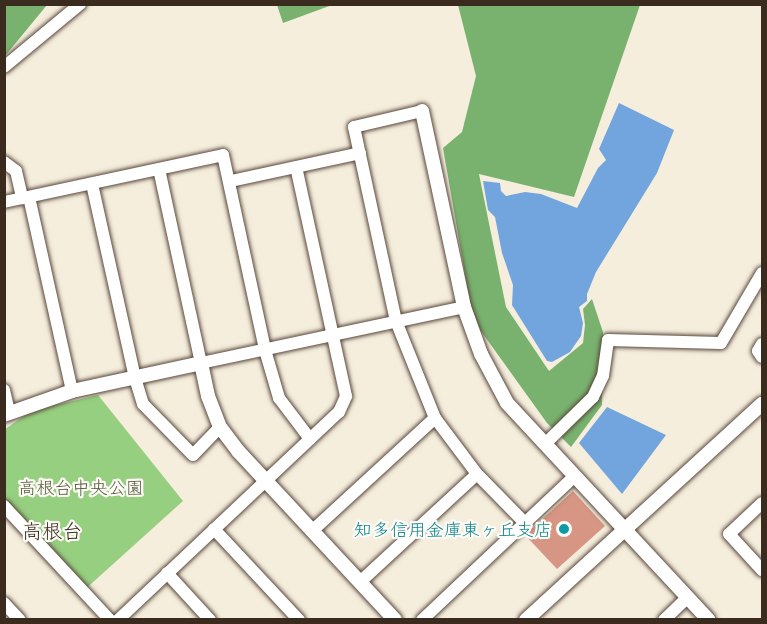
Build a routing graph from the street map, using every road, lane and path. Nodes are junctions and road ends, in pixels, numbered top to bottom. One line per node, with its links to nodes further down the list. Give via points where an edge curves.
1 (80, 4): 2 (street)
2 (4, 67)
3 (422, 111): 4 (street, via 354,127); 13 (street)
4 (360, 153): 6 (street); 14 (street)
5 (4, 162): 10 (street, via 16,171)
6 (296, 167): 8 (street); 15 (street)
7 (159, 169): 8 (street, via 223,155); 9 (street); 19 (street)
8 (231, 181): 17 (street)
9 (92, 184): 10 (street); 20 (street)
10 (26, 197): 11 (street); 22 (street)
11 (4, 202)
12 (762, 273): 28 (street, via 721,343 608,340 603,376 593,398)
13 (465, 307): 14 (street); 28 (street, via 481,354 507,403)
14 (396, 321): 15 (street); 25 (street)
15 (331, 335): 17 (street); 27 (street, via 346,396 339,412)
16 (762, 344): 18 (street, via 758,351)
17 (265, 350): 19 (street); 27 (street, via 279,398)
18 (762, 357)
19 (201, 363): 20 (street); 26 (street)
20 (135, 378): 22 (street); 26 (street, via 143,404 193,454)
21 (4, 390): 24 (street)
22 (72, 391): 24 (street)
23 (762, 404): 36 (street)
24 (7, 414)
25 (435, 418): 29 (street); 37 (street)
26 (220, 427): 31 (street)
27 (310, 439): 31 (street)
28 (546, 443): 30 (street)
29 (477, 474): 34 (street); 40 (street)
30 (575, 476): 34 (street); 36 (street)
31 (266, 481): 35 (street); 37 (street)
32 (762, 502): 38 (street, via 729,534)
33 (4, 506): 44 (street)
34 (525, 523): 49 (street)
35 (214, 529): 39 (street); 47 (street)
36 (626, 530): 41 (street); 50 (street)
37 (312, 531): 40 (street)
38 (762, 570)
39 (167, 573): 45 (street); 46 (street)
40 (360, 582): 48 (street)
41 (688, 597): 51 (street); 52 (street)
42 (4, 603): 43 (street)
43 (20, 620)
44 (110, 620)
45 (118, 620)
46 (210, 620)
47 (299, 620)
48 (395, 620)
49 (422, 620)
50 (526, 620)
51 (664, 620)
52 (709, 620)

